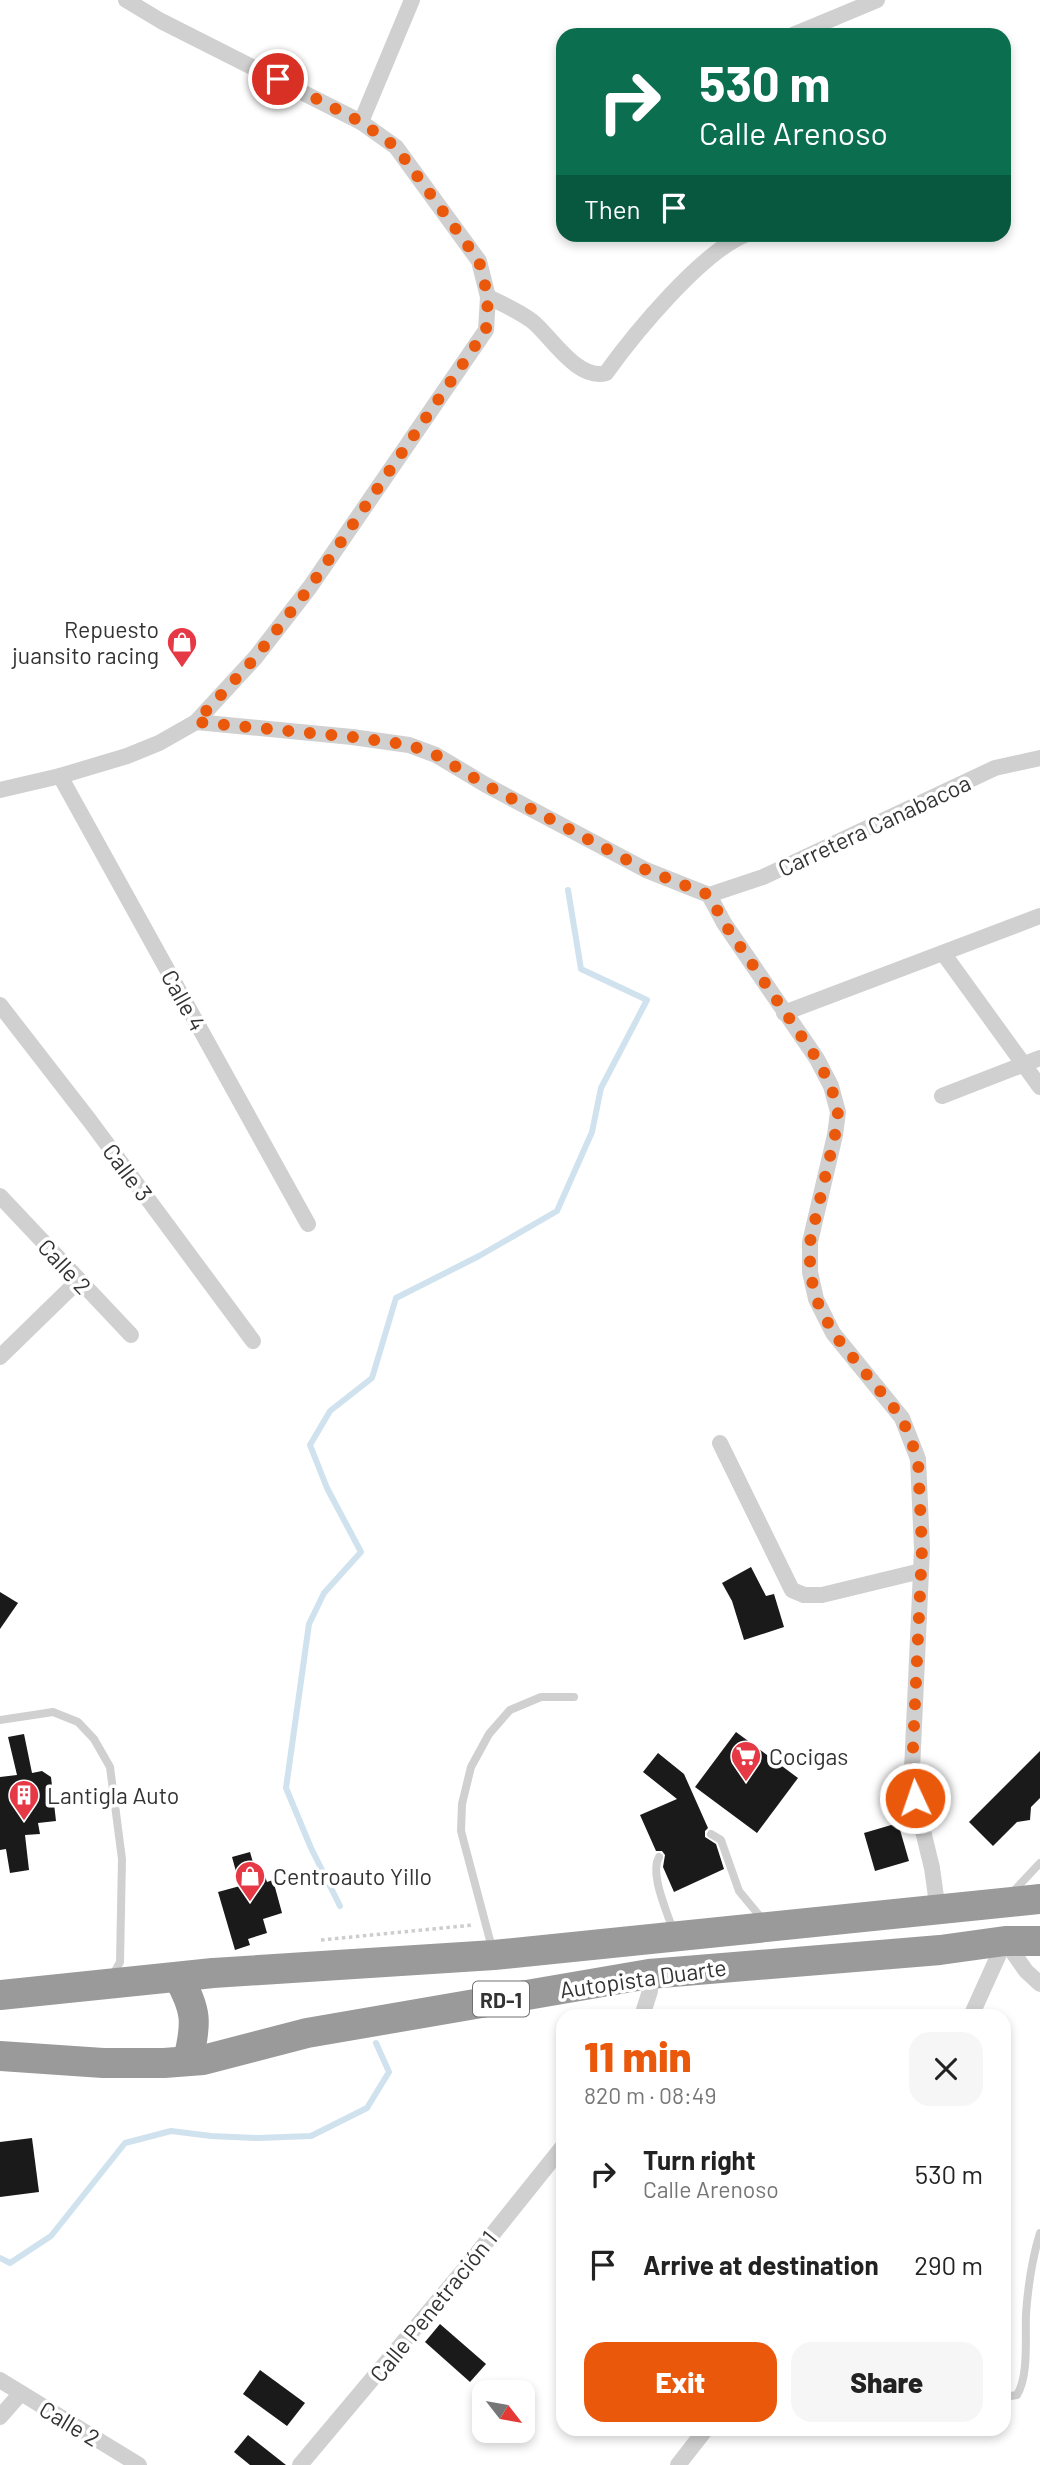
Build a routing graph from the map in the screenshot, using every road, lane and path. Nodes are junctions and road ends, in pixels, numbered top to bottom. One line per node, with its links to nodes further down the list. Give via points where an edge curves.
1 (126, 0): 5 (street)
2 (412, 0): 5 (street)
3 (877, 0): 4 (street)
4 (810, 28)
5 (361, 122): 7 (street, via 396,147 479,261)
6 (734, 242): 7 (street, via 713,255 657,309 606,373 598,375 587,372 555,346 533,322)
7 (488, 297): 8 (street, via 486,330 310,587 255,658)
8 (196, 722): 10 (street, via 127,756); 12 (street, via 409,745 436,755 646,870)
9 (1040, 758): 12 (street, Carretera Canabacoa, via 995,768 763,877)
10 (60, 776): 11 (street); 22 (street, Calle 4)
11 (0, 790)
12 (709, 895): 16 (street)
13 (1040, 916): 14 (street)
14 (943, 953): 16 (street); 18 (street)
15 (0, 1005): 25 (street, Calle 3)
16 (784, 1013): 28 (street, via 817,1059 838,1112 810,1242 816,1299 833,1333 902,1418 918,1459)
17 (1040, 1058): 18 (street)
18 (1024, 1064): 19 (street); 20 (street)
19 (1040, 1087)
20 (942, 1096)
21 (0, 1196): 23 (street, Calle 2)
22 (308, 1224)
23 (79, 1280): 24 (street, Calle 2); 26 (street)
24 (131, 1335)
25 (253, 1341)
26 (0, 1357)
27 (720, 1443): 28 (street, via 792,1590 822,1595)
28 (921, 1571): 36 (street, via 912,1770)
29 (574, 1697): 41 (lane, via 541,1697 510,1710 489,1734 471,1767 461,1831)
30 (0, 1720): 46 (lane, via 53,1712 78,1722 110,1768 122,1859 120,1962)
31 (711, 1834): 37 (lane, via 721,1840 739,1891)
32 (659, 1857): 38 (lane, via 655,1874)
33 (1040, 1863): 35 (lane)
34 (1040, 1899): 35 (highway, Autopista Duarte / RD-1)
35 (1003, 1903): 36 (highway, Autopista Duarte / RD-1)
36 (938, 1911): 37 (highway, Autopista Duarte / RD-1)
37 (770, 1928): 38 (highway, Autopista Duarte / RD-1)
38 (676, 1937): 41 (highway, Autopista Duarte / RD-1)
39 (1005, 1941): 40 (highway, Autopista Duarte / RD-1); 43 (highway, Autopista Duarte / RD-1); 45 (street); 49 (street)
40 (1040, 1941)
41 (494, 1955): 42 (highway, Autopista Duarte / RD-1)
42 (213, 1973): 44 (highway, Autopista Duarte / RD-1); 51 (highway)
43 (649, 1973): 48 (street); 51 (highway, Autopista Duarte / RD-1, via 307,2033)
44 (178, 1977): 46 (highway, Autopista Duarte / RD-1); 51 (highway, via 196,2018)
45 (1040, 1983)
46 (109, 1984): 47 (highway, Autopista Duarte / RD-1)
47 (0, 1995)
48 (644, 2009)
49 (974, 2009)
50 (0, 2056): 51 (highway, Autopista Duarte / RD-1, via 103,2063)
51 (202, 2058)
52 (556, 2156): 60 (street, Calle Penetración 1)
53 (1040, 2233): 56 (lane, via 1033,2256 1023,2378 1017,2395)
54 (0, 2380): 55 (street, Calle 2)
55 (21, 2393): 57 (street); 59 (street, Calle 2)
56 (1011, 2396)
57 (0, 2417)
58 (701, 2436): 61 (street)
59 (139, 2465)
60 (300, 2465)
61 (678, 2465)

